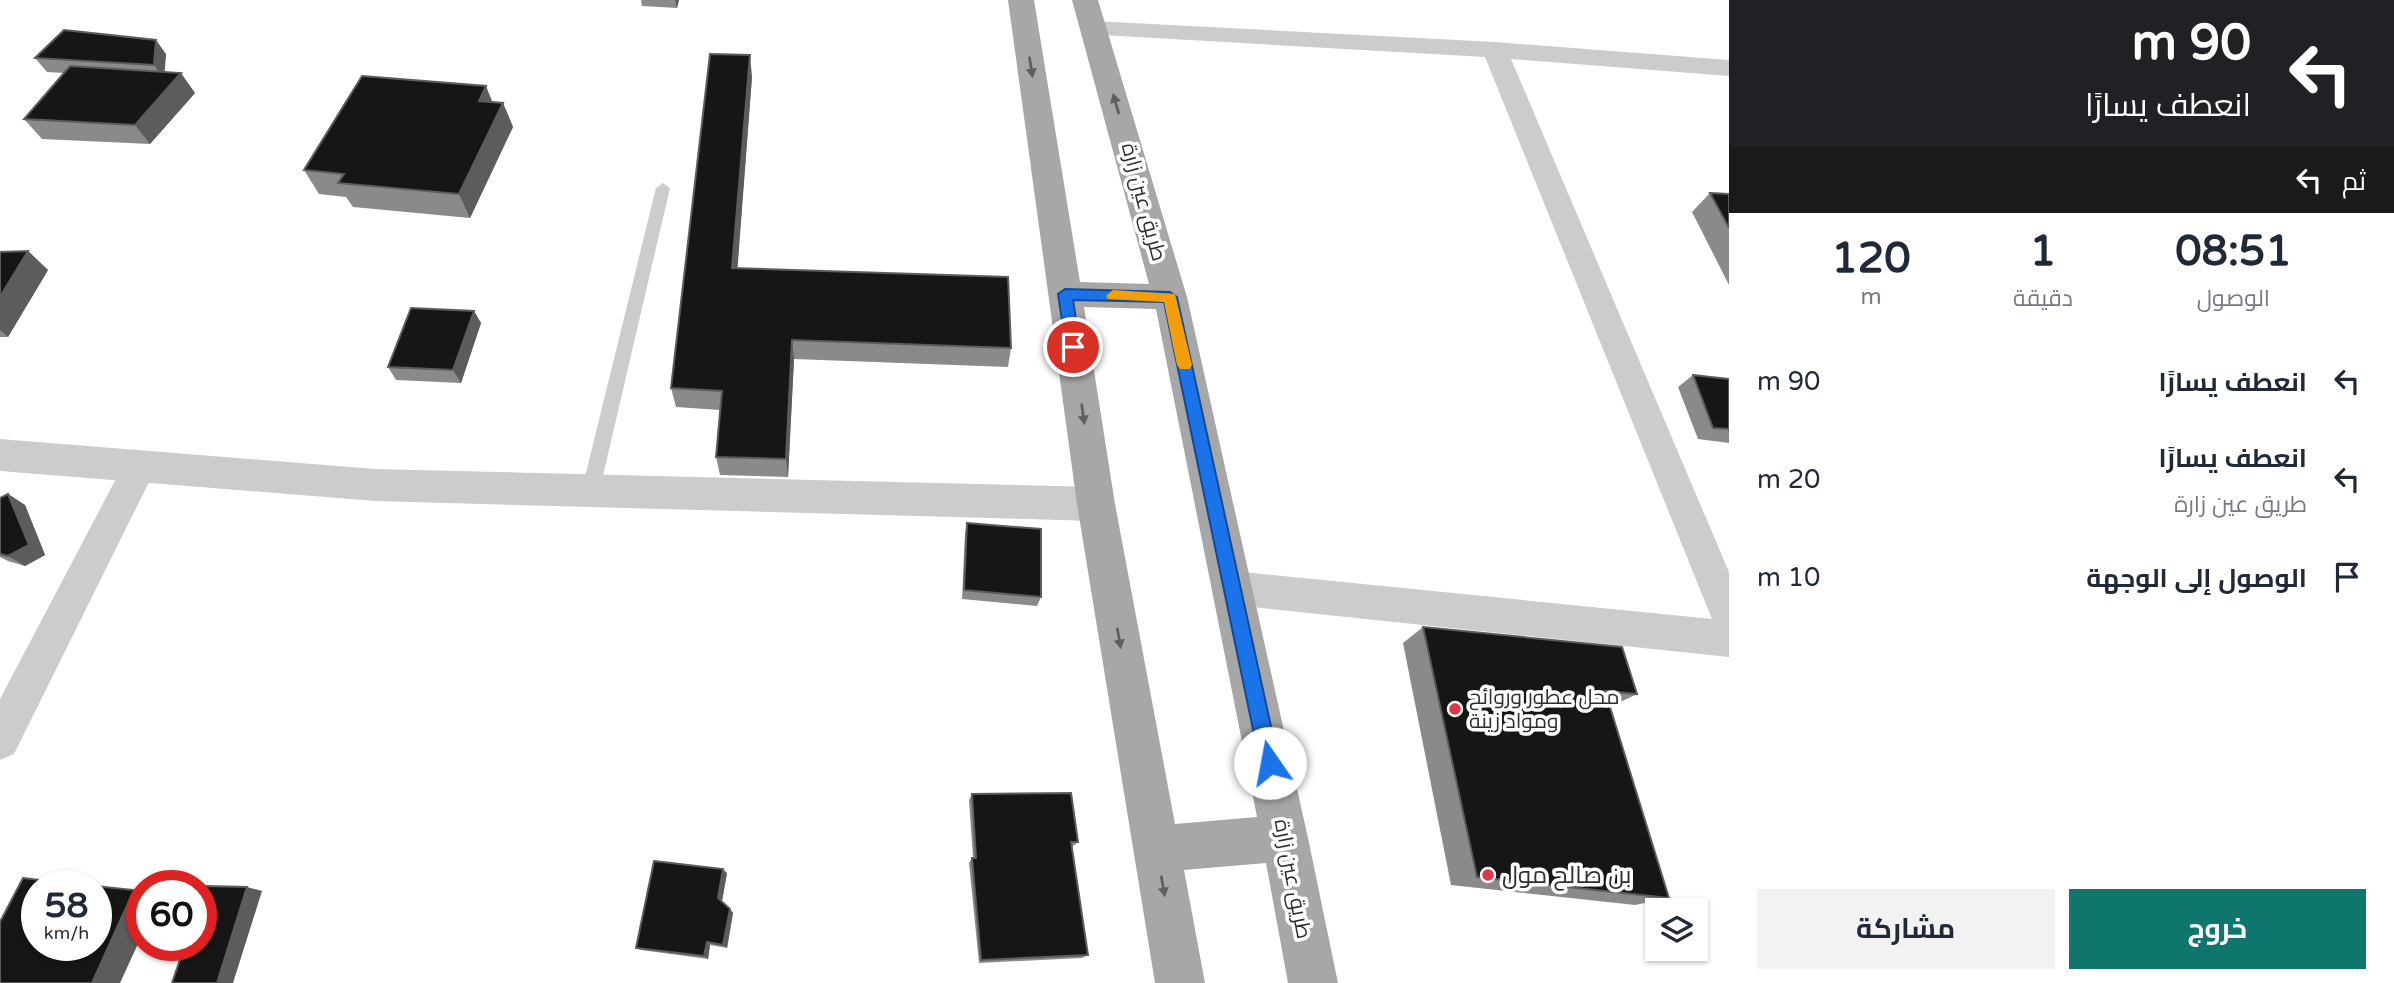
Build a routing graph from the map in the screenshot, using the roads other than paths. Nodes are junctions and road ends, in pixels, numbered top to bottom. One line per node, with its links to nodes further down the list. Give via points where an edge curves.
1 (1021, 0): 6 (main road, one-way to 6)
2 (1090, 15): 3 (street); 7 (main road, طريق عين زارة, one-way to 2)
3 (1495, 50): 4 (street); 13 (street)
4 (1729, 68)
5 (663, 188): 10 (lane)
6 (1065, 294): 7 (main road); 11 (main road, one-way to 11)
7 (1170, 297): 12 (main road, طريق عين زارة)
8 (0, 455): 9 (street)
9 (139, 468): 10 (street, via 375,485); 15 (street)
10 (590, 493): 11 (street)
11 (1096, 504): 17 (main road, one-way to 17)
12 (1233, 588): 14 (street); 16 (main road, طريق عين زارة)
13 (1729, 616)
14 (1729, 639)
15 (0, 740)
16 (1285, 838): 17 (main road); 19 (main road, طريق عين زارة)
17 (1156, 849): 18 (main road, one-way to 18)
18 (1180, 983)
19 (1313, 983)

